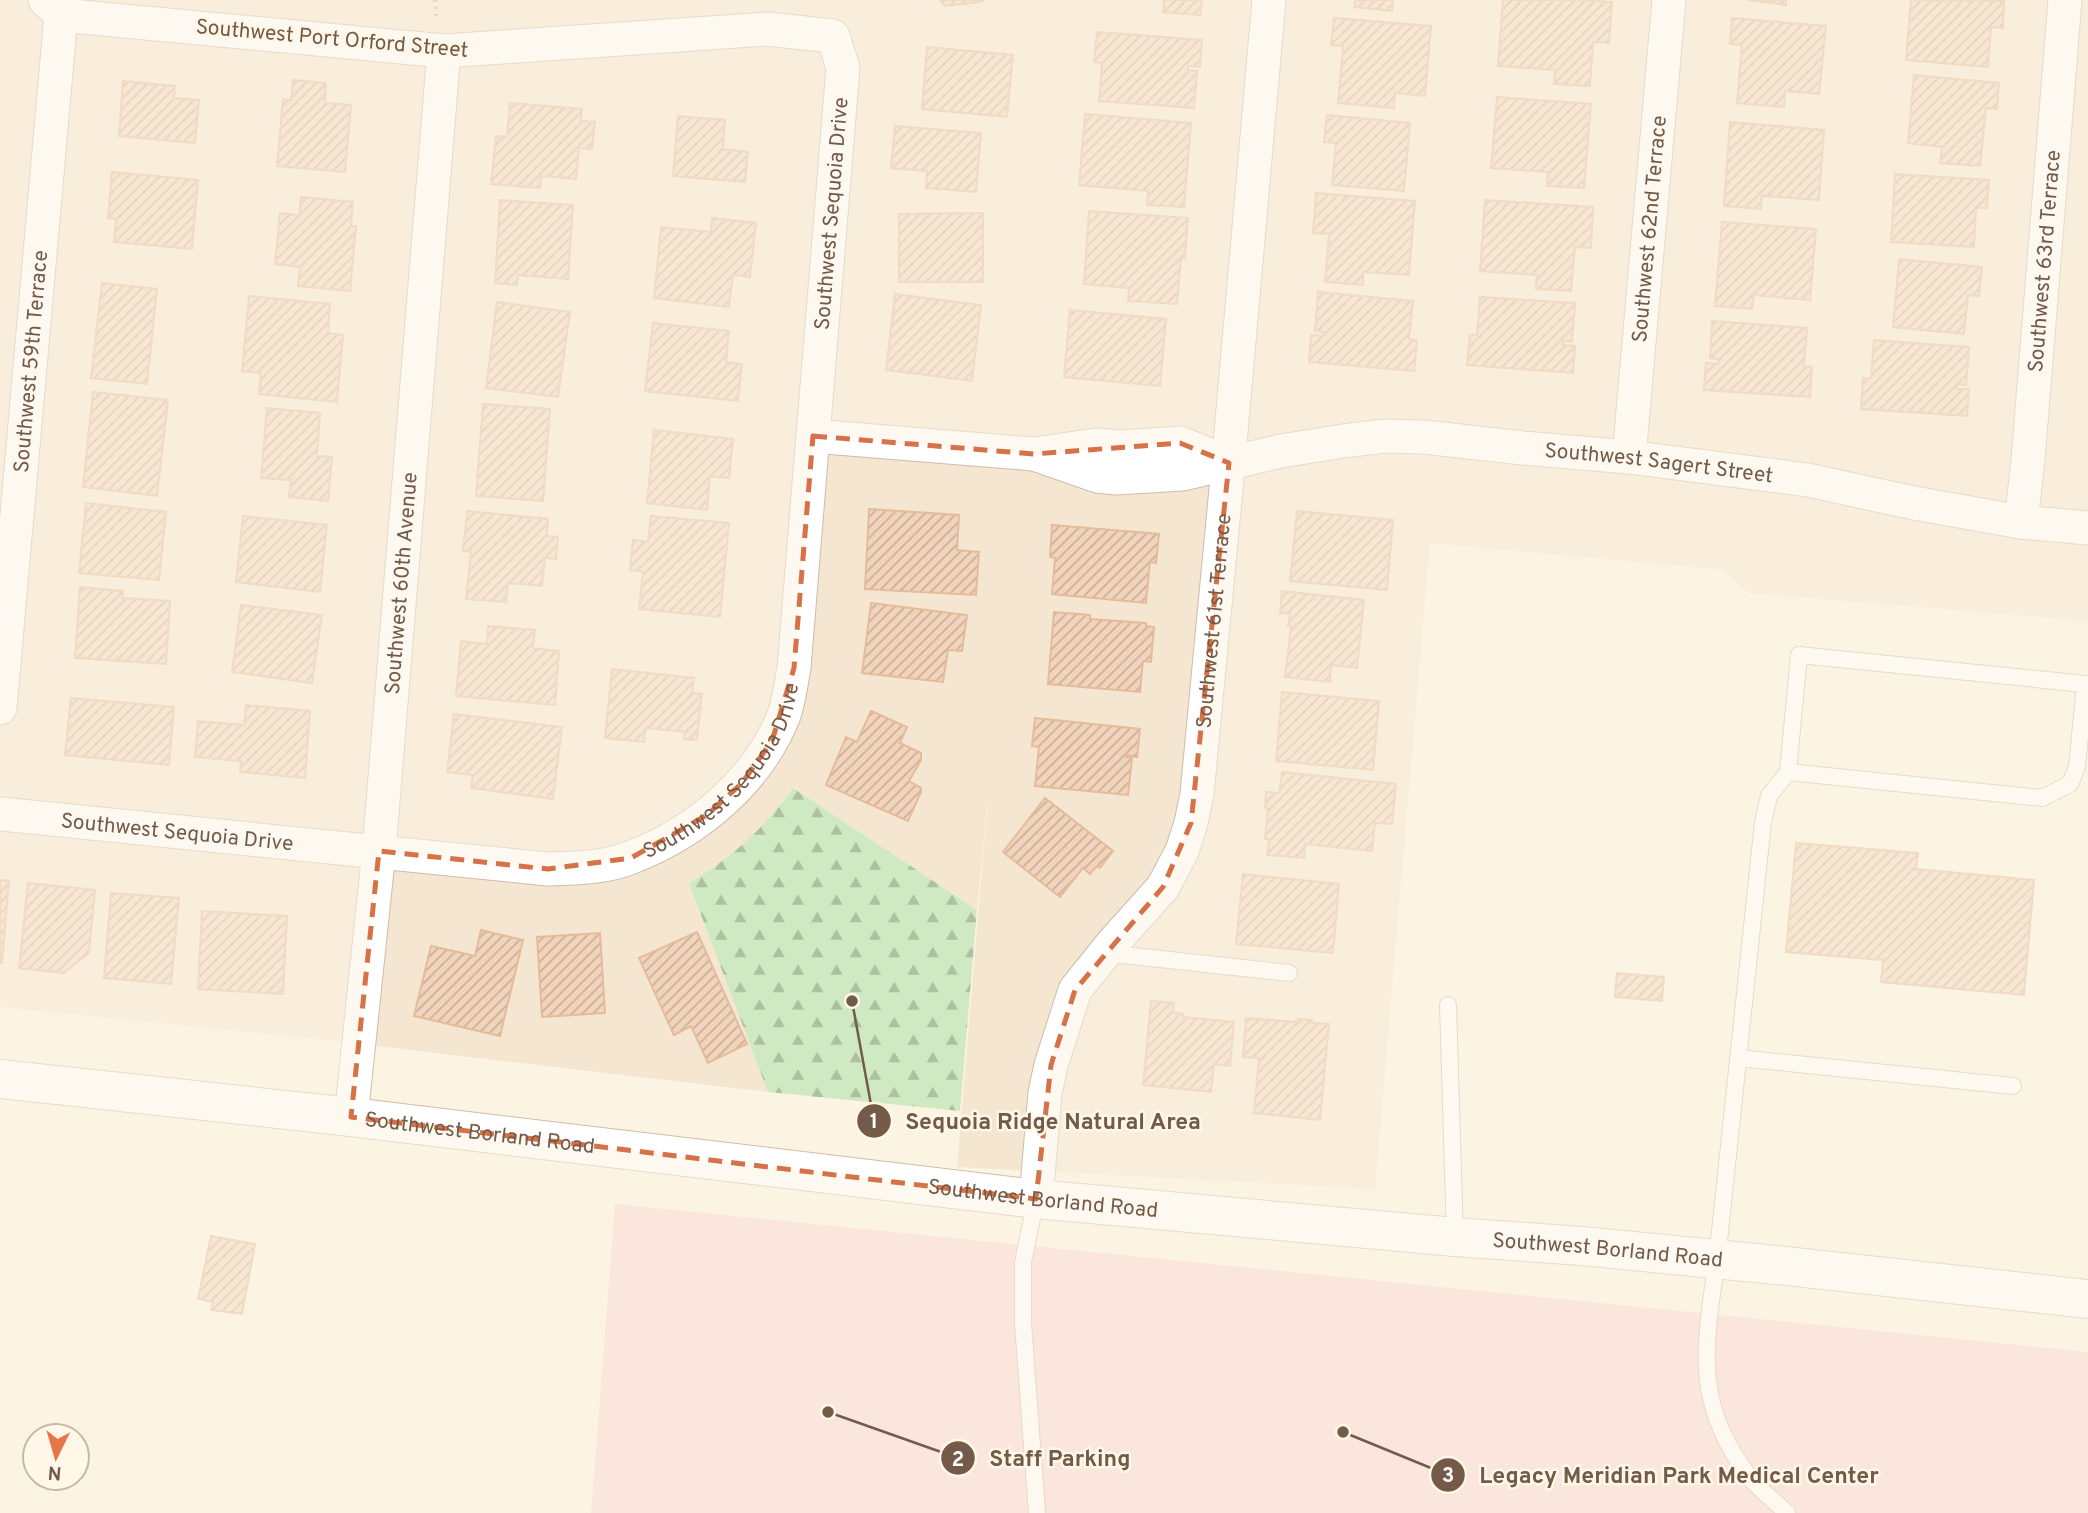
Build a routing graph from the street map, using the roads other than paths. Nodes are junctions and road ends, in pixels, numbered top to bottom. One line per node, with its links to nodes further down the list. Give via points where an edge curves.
1 (1269, 0): 9 (street, Southwest 61st Terrace)
2 (1669, 0): 8 (street, Southwest 62nd Terrace)
3 (2064, 0): 10 (street, Southwest 63rd Terrace)
4 (53, 7): 6 (street, Southwest Port Orford Street); 12 (street, Southwest 59th Terrace)
5 (833, 36): 6 (street, Southwest Port Orford Street, via 767,29); 7 (street, Southwest Sequoia Drive, via 843,68)
6 (444, 51): 15 (street, Southwest 60th Avenue)
7 (813, 436): 9 (street, via 1034,454 1096,445 1180,443); 15 (street, Southwest Sequoia Drive, via 792,679 785,713 772,741 742,783 707,815 668,841 631,858 588,868 548,869)
8 (1629, 457): 9 (street, Southwest Sagert Street, via 1385,436); 10 (street, Southwest Sagert Street, via 1808,480)
9 (1229, 463): 16 (street, Southwest 61st Terrace, via 1191,823 1163,887)
10 (2021, 522): 11 (street, Southwest Sagert Street)
11 (2088, 528)
12 (0, 708)
13 (1788, 772): 13 (lane, via 2042,799 2070,785 2077,767 2085,684 1799,655); 19 (lane, via 1769,796 1763,822)
14 (0, 814): 15 (street, Southwest Sequoia Drive)
15 (379, 851): 22 (street, Southwest 60th Avenue)
16 (1105, 953): 17 (lane); 23 (street, Southwest 61st Terrace, via 1076,990 1051,1065)
17 (1289, 973)
18 (1448, 1005): 24 (lane)
19 (1738, 1058): 21 (lane); 25 (lane)
20 (0, 1079): 22 (main road, Southwest Borland Road)
21 (2013, 1086)
22 (351, 1117): 23 (main road, Southwest Borland Road)
23 (1036, 1199): 24 (main road, Southwest Borland Road); 27 (lane, via 1023,1262 1023,1323)
24 (1455, 1237): 25 (main road, Southwest Borland Road)
25 (1717, 1260): 26 (main road, Southwest Borland Road); 28 (lane, via 1706,1343 1710,1394 1734,1455)
26 (2088, 1299)
27 (1037, 1513)
28 (1787, 1513)

